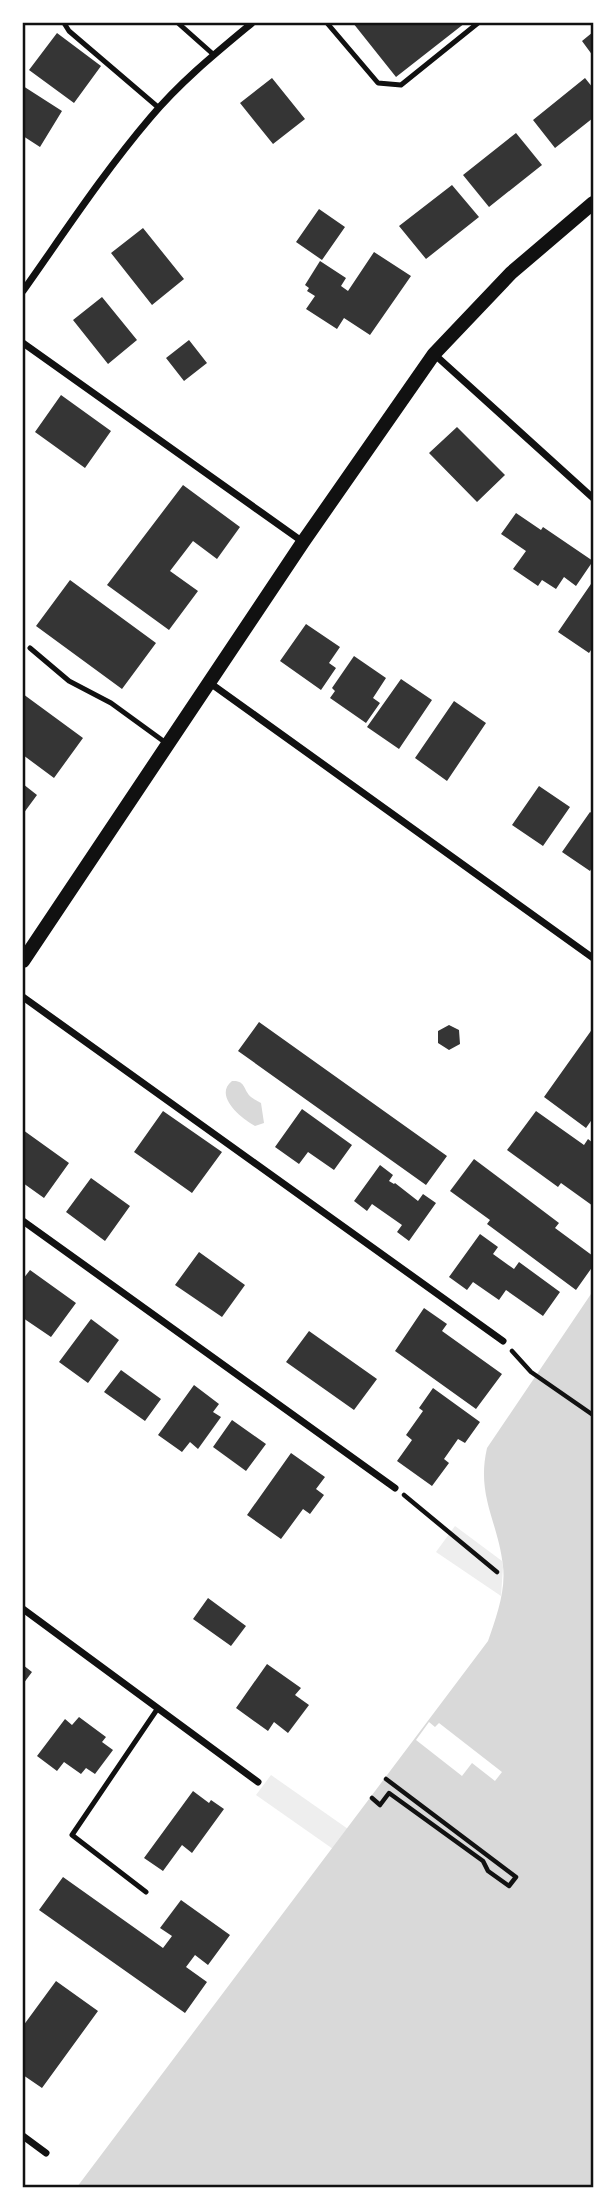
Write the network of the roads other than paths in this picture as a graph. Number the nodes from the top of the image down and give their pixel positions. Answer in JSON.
{"nodes":[{"id":1,"x":64,"y":23,"type":"edge"},
{"id":2,"x":178,"y":23,"type":"edge"},
{"id":3,"x":252,"y":23,"type":"edge"},
{"id":4,"x":327,"y":23,"type":"edge"},
{"id":5,"x":478,"y":23,"type":"edge"},
{"id":6,"x":214,"y":55,"type":"junction"},
{"id":7,"x":159,"y":108,"type":"junction"},
{"id":8,"x":593,"y":203,"type":"edge"},
{"id":9,"x":23,"y":291,"type":"edge"},
{"id":10,"x":23,"y":343,"type":"edge"},
{"id":11,"x":434,"y":354,"type":"junction"},
{"id":12,"x":592,"y":494,"type":"edge"},
{"id":13,"x":303,"y":542,"type":"junction"},
{"id":14,"x":30,"y":648,"type":"dead end"},
{"id":15,"x":209,"y":683,"type":"junction"},
{"id":16,"x":168,"y":745,"type":"junction"},
{"id":17,"x":593,"y":958,"type":"edge"},
{"id":18,"x":23,"y":961,"type":"edge"},
{"id":19,"x":23,"y":997,"type":"edge"},
{"id":20,"x":23,"y":1222,"type":"edge"},
{"id":21,"x":503,"y":1341,"type":"road end"},
{"id":22,"x":395,"y":1488,"type":"road end"},
{"id":23,"x":23,"y":1609,"type":"edge"},
{"id":24,"x":158,"y":1708,"type":"junction"},
{"id":25,"x":258,"y":1782,"type":"dead end"},
{"id":26,"x":146,"y":1892,"type":"dead end"},
{"id":27,"x":23,"y":2136,"type":"edge"},
{"id":28,"x":46,"y":2153,"type":"dead end"}],
"edges":[{"from":1,"to":7,"type":"lane"},
{"from":2,"to":6,"type":"lane"},
{"from":3,"to":6,"type":"street"},
{"from":4,"to":5,"type":"lane"},
{"from":6,"to":7,"type":"street"},
{"from":7,"to":9,"type":"street"},
{"from":8,"to":11,"type":"main road"},
{"from":10,"to":13,"type":"street"},
{"from":11,"to":12,"type":"street"},
{"from":11,"to":13,"type":"main road"},
{"from":13,"to":15,"type":"main road"},
{"from":14,"to":16,"type":"lane"},
{"from":15,"to":16,"type":"main road"},
{"from":15,"to":17,"type":"street"},
{"from":16,"to":18,"type":"main road"},
{"from":19,"to":21,"type":"street"},
{"from":20,"to":22,"type":"street"},
{"from":23,"to":24,"type":"street"},
{"from":24,"to":25,"type":"street"},
{"from":24,"to":26,"type":"lane"},
{"from":27,"to":28,"type":"street"}]}
